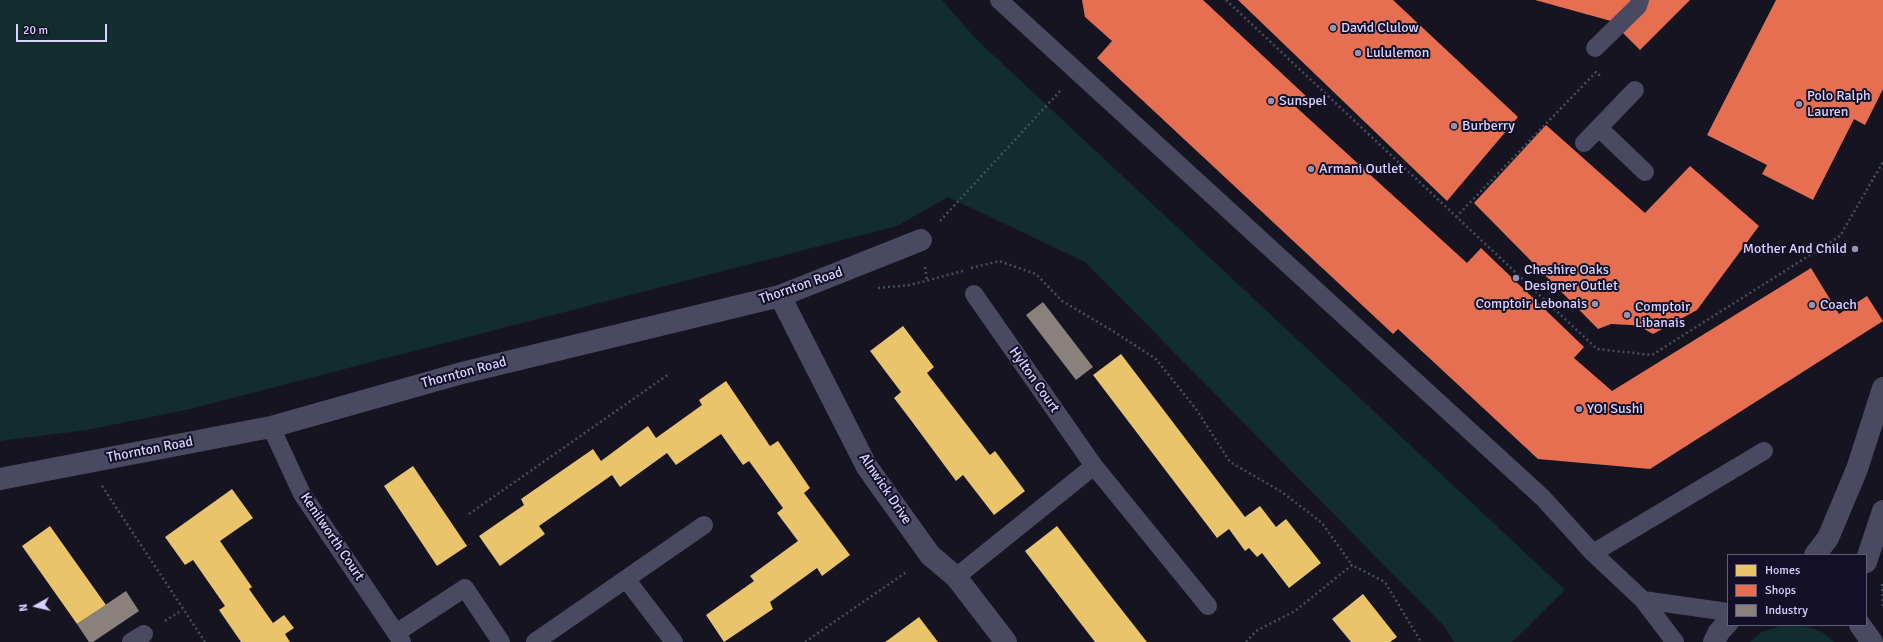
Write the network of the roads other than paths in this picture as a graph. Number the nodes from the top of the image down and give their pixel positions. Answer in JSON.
{"nodes":[{"id":1,"x":999,"y":0,"type":"edge"},
{"id":2,"x":1640,"y":0,"type":"edge"},
{"id":3,"x":1595,"y":48,"type":"dead end"},
{"id":4,"x":1635,"y":90,"type":"dead end"},
{"id":5,"x":1598,"y":128,"type":"junction"},
{"id":6,"x":1584,"y":143,"type":"dead end"},
{"id":7,"x":1645,"y":172,"type":"dead end"},
{"id":8,"x":921,"y":240,"type":"dead end"},
{"id":9,"x":974,"y":294,"type":"dead end"},
{"id":10,"x":780,"y":296,"type":"junction"},
{"id":11,"x":1883,"y":388,"type":"edge"},
{"id":12,"x":271,"y":427,"type":"junction"},
{"id":13,"x":1764,"y":451,"type":"dead end"},
{"id":14,"x":1094,"y":466,"type":"junction"},
{"id":15,"x":0,"y":479,"type":"edge"},
{"id":16,"x":1883,"y":511,"type":"edge"},
{"id":17,"x":704,"y":525,"type":"dead end"},
{"id":18,"x":1593,"y":553,"type":"junction"},
{"id":19,"x":1816,"y":554,"type":"edge"},
{"id":20,"x":1867,"y":559,"type":"edge"},
{"id":21,"x":956,"y":577,"type":"junction"},
{"id":22,"x":626,"y":579,"type":"junction"},
{"id":23,"x":1643,"y":600,"type":"junction"},
{"id":24,"x":1208,"y":606,"type":"dead end"},
{"id":25,"x":1727,"y":612,"type":"edge"},
{"id":26,"x":1727,"y":623,"type":"edge"},
{"id":27,"x":399,"y":638,"type":"edge"},
{"id":28,"x":500,"y":642,"type":"edge"},
{"id":29,"x":535,"y":642,"type":"edge"},
{"id":30,"x":674,"y":642,"type":"edge"},
{"id":31,"x":1006,"y":642,"type":"edge"},
{"id":32,"x":1674,"y":642,"type":"edge"},
{"id":33,"x":1714,"y":642,"type":"edge"}],
"edges":[{"from":1,"to":18,"type":"lane"},
{"from":2,"to":3,"type":"lane"},
{"from":4,"to":5,"type":"lane"},
{"from":5,"to":6,"type":"lane"},
{"from":5,"to":7,"type":"lane"},
{"from":8,"to":10,"type":"street","name":"Thornton Road"},
{"from":9,"to":14,"type":"lane","name":"Hylton Court"},
{"from":10,"to":12,"type":"street","name":"Thornton Road"},
{"from":10,"to":21,"type":"street","name":"Alnwick Drive"},
{"from":11,"to":19,"type":"street"},
{"from":12,"to":15,"type":"street","name":"Thornton Road"},
{"from":12,"to":27,"type":"lane","name":"Kenilworth Court"},
{"from":13,"to":18,"type":"lane"},
{"from":14,"to":21,"type":"lane"},
{"from":14,"to":24,"type":"lane","name":"Hylton Court"},
{"from":16,"to":20,"type":"street"},
{"from":17,"to":22,"type":"lane"},
{"from":18,"to":23,"type":"lane"},
{"from":21,"to":31,"type":"street","name":"Alnwick Drive"},
{"from":22,"to":29,"type":"lane"},
{"from":22,"to":30,"type":"lane"},
{"from":23,"to":25,"type":"lane"},
{"from":23,"to":32,"type":"lane"},
{"from":26,"to":33,"type":"street"},
{"from":27,"to":28,"type":"lane"}]}
